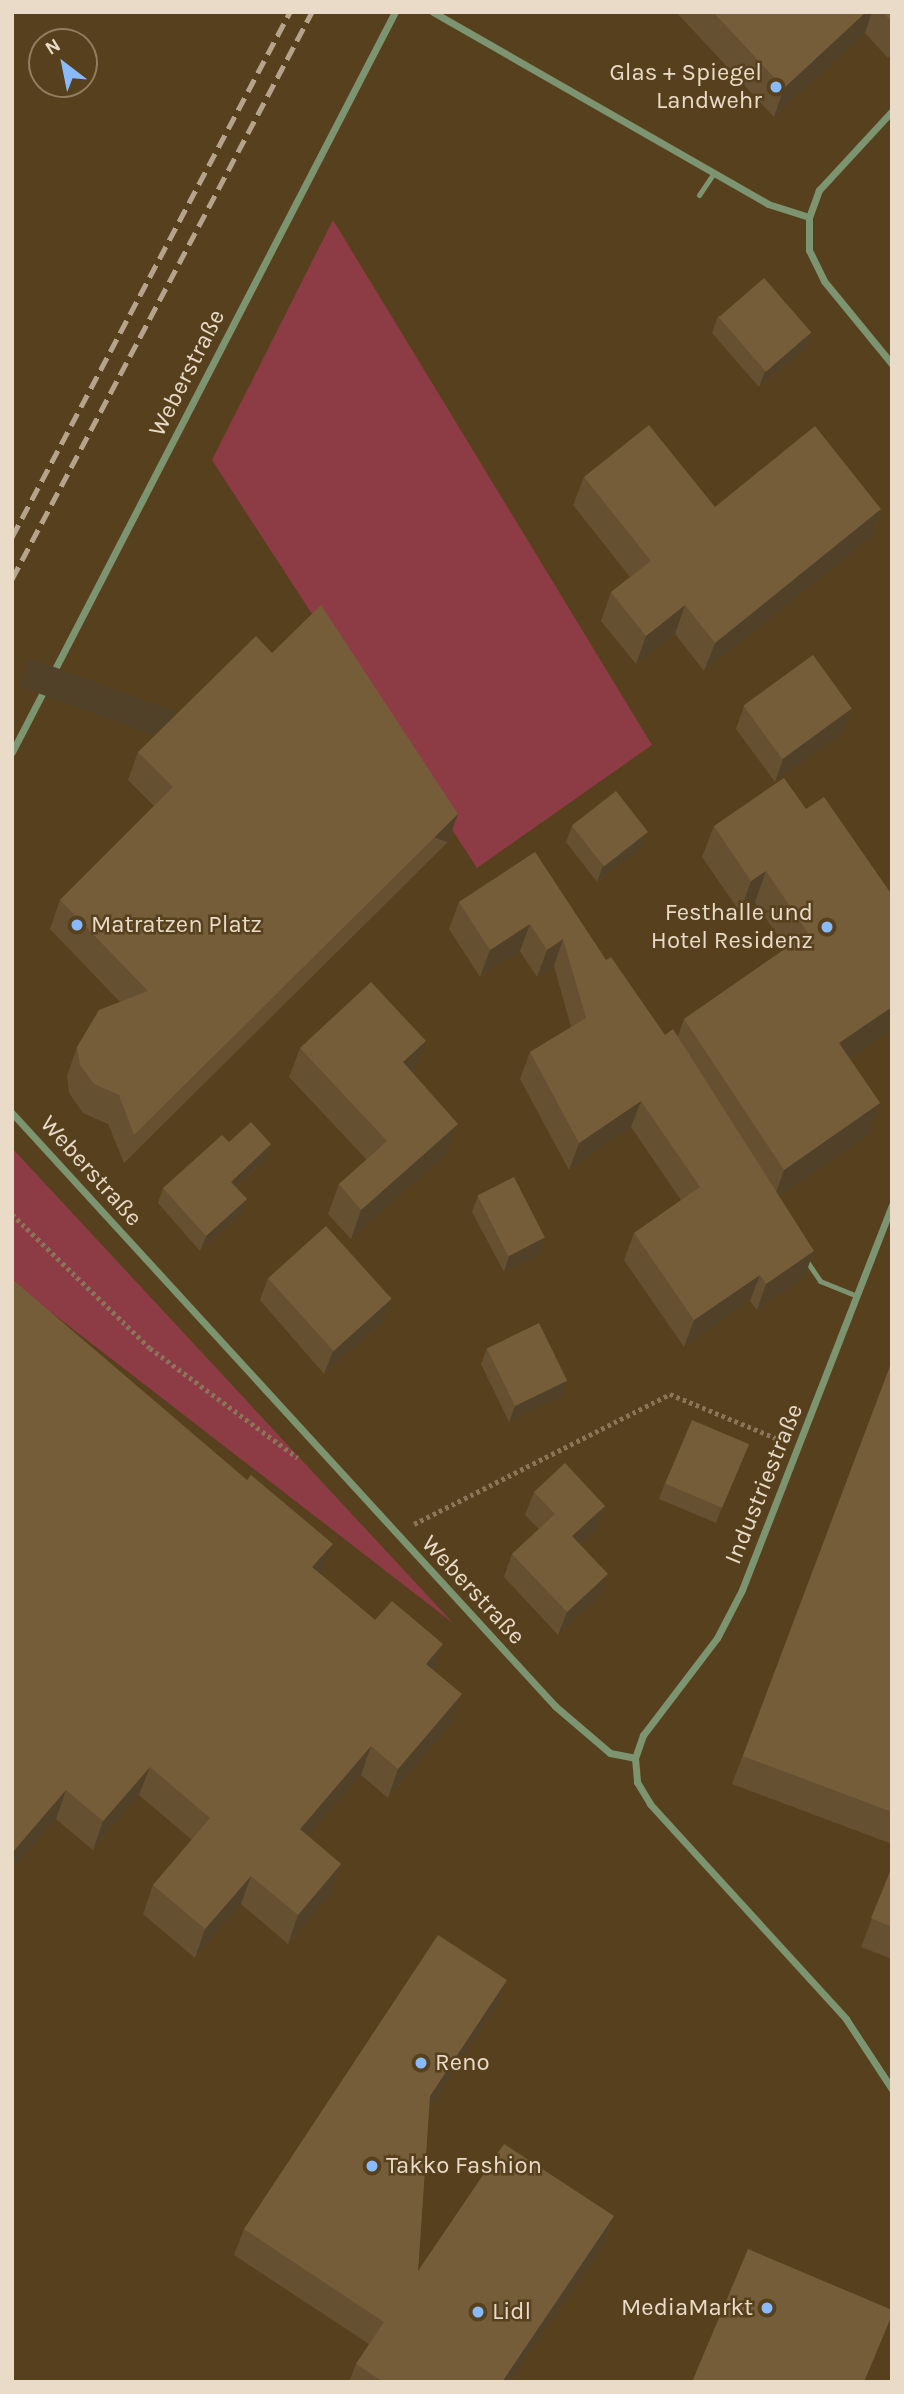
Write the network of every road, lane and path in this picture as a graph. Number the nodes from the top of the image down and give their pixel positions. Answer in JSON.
{"nodes":[{"id":1,"x":395,"y":12,"type":"edge"},
{"id":2,"x":433,"y":12,"type":"edge"},
{"id":3,"x":892,"y":111,"type":"edge"},
{"id":4,"x":714,"y":173,"type":"junction"},
{"id":5,"x":699,"y":195,"type":"dead end"},
{"id":6,"x":809,"y":217,"type":"junction"},
{"id":7,"x":892,"y":364,"type":"edge"},
{"id":8,"x":12,"y":752,"type":"edge"},
{"id":9,"x":12,"y":1113,"type":"edge"},
{"id":10,"x":892,"y":1205,"type":"edge"},
{"id":11,"x":12,"y":1213,"type":"edge"},
{"id":12,"x":798,"y":1247,"type":"edge"},
{"id":13,"x":857,"y":1296,"type":"junction"},
{"id":14,"x":800,"y":1448,"type":"junction"},
{"id":15,"x":331,"y":1468,"type":"junction"},
{"id":16,"x":395,"y":1534,"type":"junction"},
{"id":17,"x":635,"y":1758,"type":"junction"},
{"id":18,"x":892,"y":2089,"type":"edge"}],
"edges":[{"from":1,"to":8,"type":"street","name":"Weberstraße"},
{"from":2,"to":4,"type":"street"},
{"from":3,"to":6,"type":"street"},
{"from":4,"to":5,"type":"lane"},
{"from":4,"to":6,"type":"street"},
{"from":6,"to":7,"type":"street"},
{"from":9,"to":15,"type":"street","name":"Weberstraße"},
{"from":10,"to":13,"type":"street","name":"Industriestraße"},
{"from":11,"to":15,"type":"path"},
{"from":12,"to":13,"type":"lane"},
{"from":13,"to":14,"type":"street","name":"Industriestraße"},
{"from":14,"to":16,"type":"path"},
{"from":14,"to":17,"type":"street","name":"Industriestraße"},
{"from":15,"to":16,"type":"street","name":"Weberstraße"},
{"from":16,"to":17,"type":"street","name":"Weberstraße"},
{"from":17,"to":18,"type":"street"}]}
